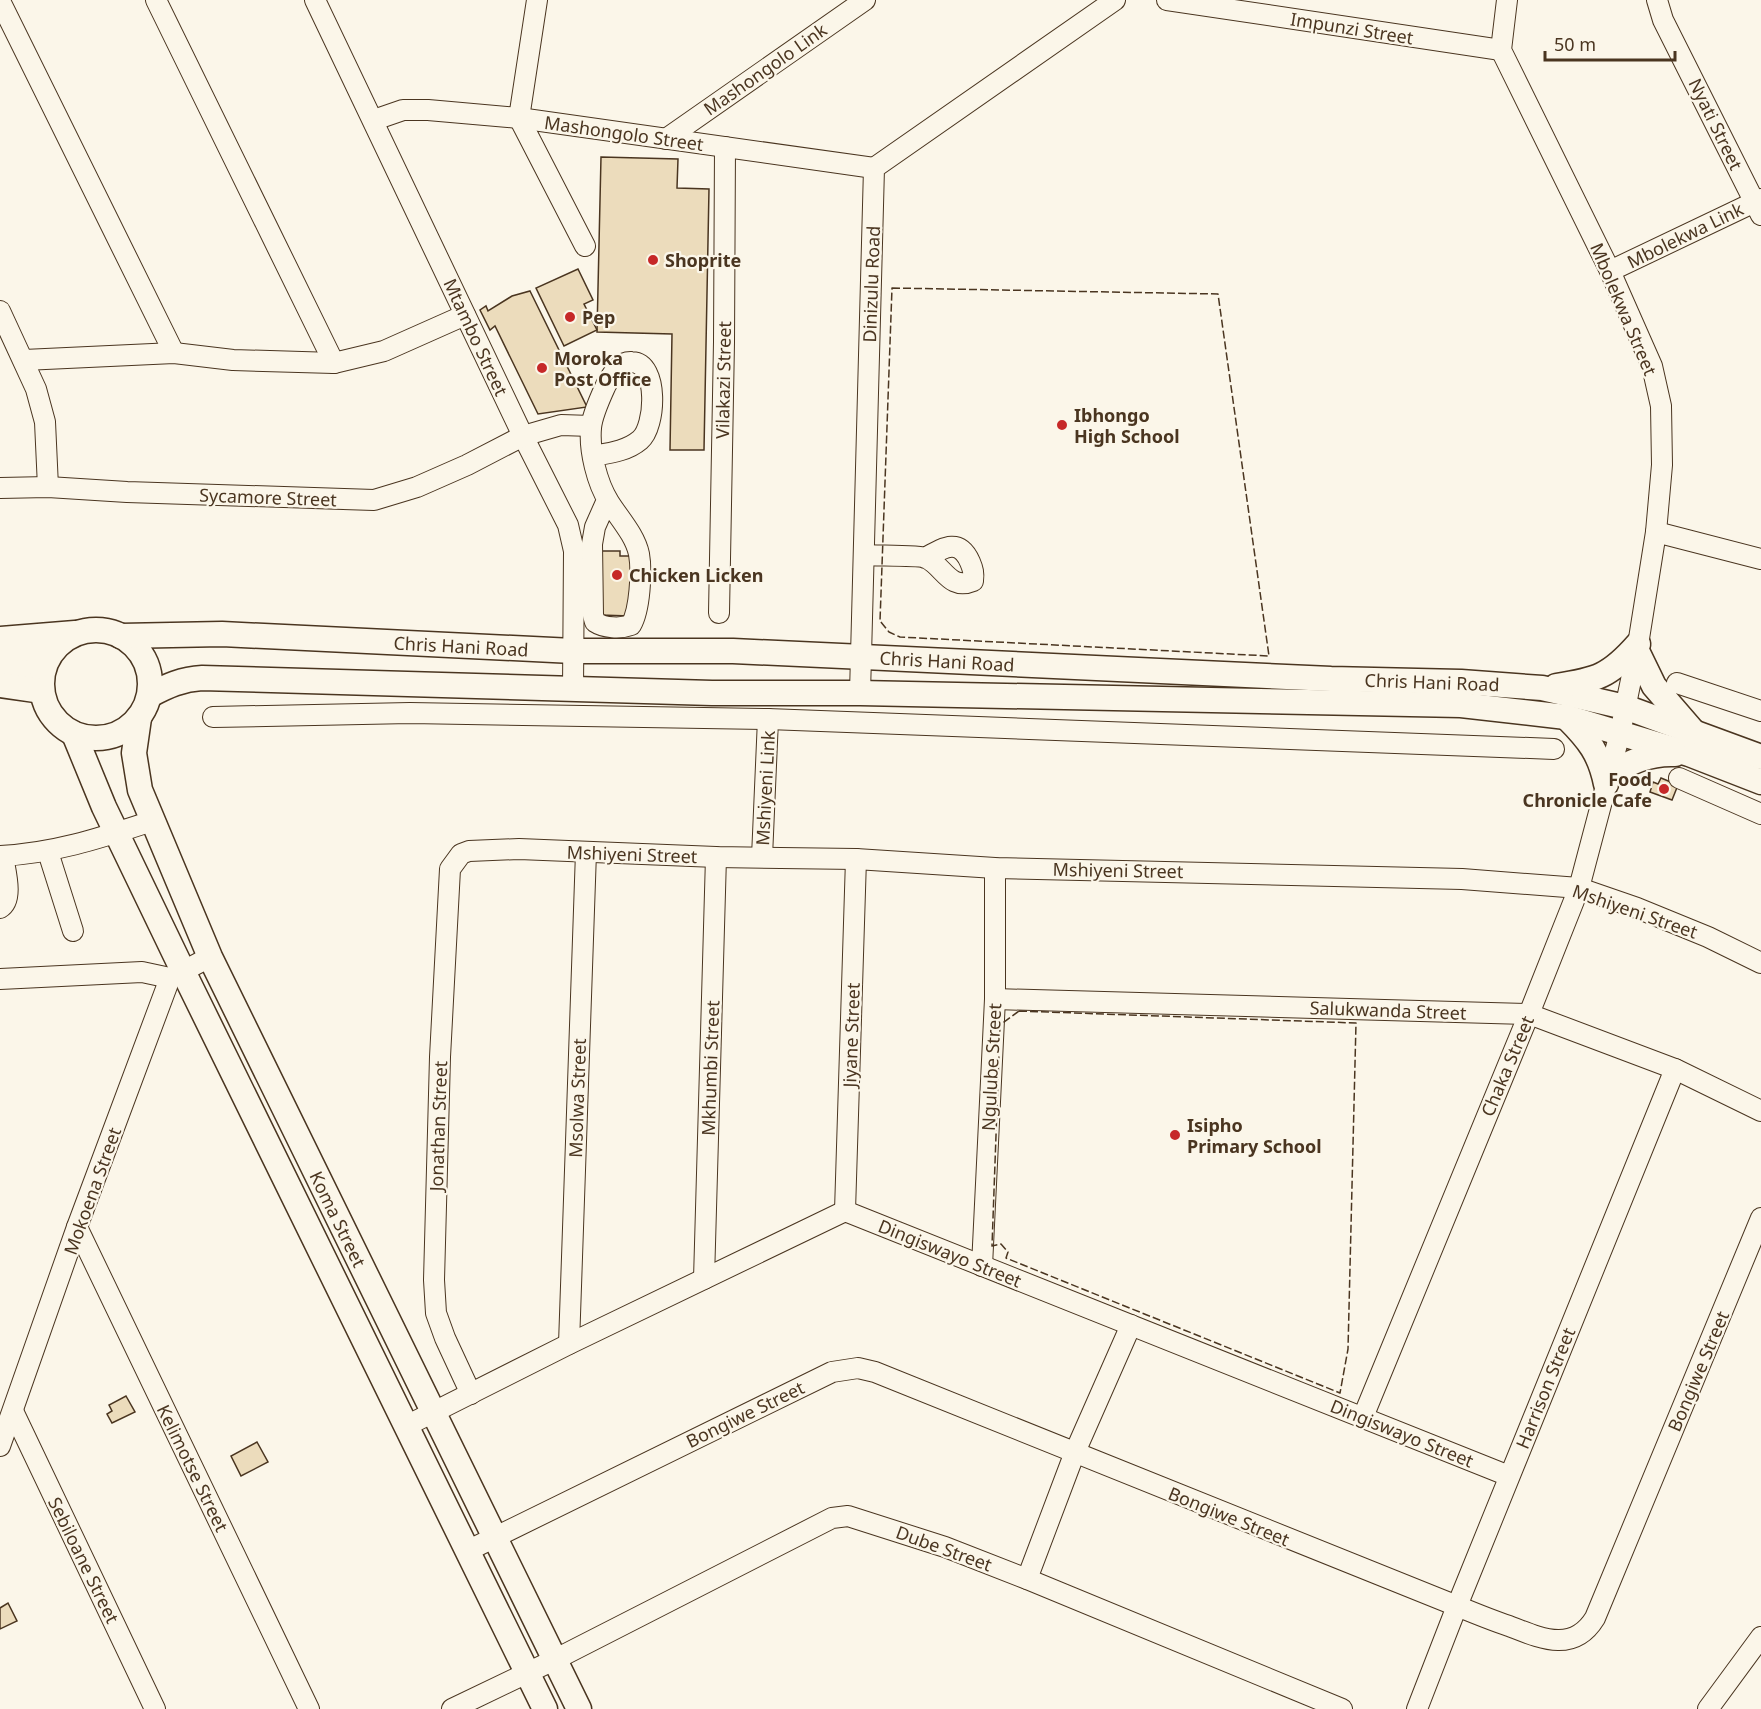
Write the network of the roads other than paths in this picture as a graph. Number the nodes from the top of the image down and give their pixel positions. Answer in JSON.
{"nodes":[{"id":1,"x":156,"y":0,"type":"edge"},
{"id":2,"x":315,"y":0,"type":"edge"},
{"id":3,"x":537,"y":0,"type":"edge"},
{"id":4,"x":865,"y":0,"type":"edge"},
{"id":5,"x":1114,"y":0,"type":"edge"},
{"id":6,"x":1167,"y":0,"type":"edge"},
{"id":7,"x":1507,"y":0,"type":"edge"},
{"id":8,"x":1657,"y":0,"type":"edge"},
{"id":9,"x":0,"y":1,"type":"edge"},
{"id":10,"x":1501,"y":50,"type":"junction"},
{"id":11,"x":519,"y":118,"type":"junction"},
{"id":12,"x":374,"y":120,"type":"junction"},
{"id":13,"x":666,"y":139,"type":"junction"},
{"id":14,"x":725,"y":147,"type":"junction"},
{"id":15,"x":874,"y":168,"type":"junction"},
{"id":16,"x":1759,"y":205,"type":"edge"},
{"id":17,"x":585,"y":246,"type":"dead end"},
{"id":18,"x":1610,"y":271,"type":"junction"},
{"id":19,"x":0,"y":311,"type":"edge"},
{"id":20,"x":465,"y":315,"type":"junction"},
{"id":21,"x":174,"y":353,"type":"junction"},
{"id":22,"x":24,"y":360,"type":"junction"},
{"id":23,"x":334,"y":363,"type":"junction"},
{"id":24,"x":591,"y":426,"type":"junction"},
{"id":25,"x":523,"y":436,"type":"junction"},
{"id":26,"x":593,"y":456,"type":"junction"},
{"id":27,"x":48,"y":487,"type":"junction"},
{"id":28,"x":0,"y":488,"type":"edge"},
{"id":29,"x":607,"y":500,"type":"junction"},
{"id":30,"x":1656,"y":532,"type":"junction"},
{"id":31,"x":864,"y":555,"type":"junction"},
{"id":32,"x":925,"y":558,"type":"dead end"},
{"id":33,"x":1761,"y":559,"type":"edge"},
{"id":34,"x":719,"y":613,"type":"dead end"},
{"id":35,"x":80,"y":632,"type":"junction"},
{"id":36,"x":121,"y":636,"type":"junction"},
{"id":37,"x":0,"y":641,"type":"edge"},
{"id":38,"x":1638,"y":647,"type":"junction"},
{"id":39,"x":573,"y":651,"type":"junction"},
{"id":40,"x":0,"y":654,"type":"edge"},
{"id":41,"x":861,"y":657,"type":"junction"},
{"id":42,"x":48,"y":666,"type":"junction"},
{"id":43,"x":0,"y":669,"type":"edge"},
{"id":44,"x":1677,"y":683,"type":"dead end"},
{"id":45,"x":0,"y":685,"type":"edge"},
{"id":46,"x":1542,"y":688,"type":"junction"},
{"id":47,"x":573,"y":689,"type":"junction"},
{"id":48,"x":860,"y":693,"type":"junction"},
{"id":49,"x":150,"y":695,"type":"junction"},
{"id":50,"x":1625,"y":707,"type":"junction"},
{"id":51,"x":1761,"y":711,"type":"edge"},
{"id":52,"x":213,"y":717,"type":"dead end"},
{"id":53,"x":1566,"y":717,"type":"junction"},
{"id":54,"x":139,"y":718,"type":"junction"},
{"id":55,"x":768,"y":719,"type":"junction"},
{"id":56,"x":74,"y":734,"type":"junction"},
{"id":57,"x":1620,"y":734,"type":"junction"},
{"id":58,"x":1691,"y":743,"type":"junction"},
{"id":59,"x":1554,"y":749,"type":"dead end"},
{"id":60,"x":1761,"y":757,"type":"edge"},
{"id":61,"x":1679,"y":778,"type":"dead end"},
{"id":62,"x":1607,"y":780,"type":"junction"},
{"id":63,"x":1761,"y":782,"type":"edge"},
{"id":64,"x":1761,"y":814,"type":"edge"},
{"id":65,"x":152,"y":821,"type":"junction"},
{"id":66,"x":116,"y":833,"type":"junction"},
{"id":67,"x":48,"y":852,"type":"junction"},
{"id":68,"x":586,"y":852,"type":"junction"},
{"id":69,"x":461,"y":854,"type":"joint"},
{"id":70,"x":2,"y":856,"type":"edge"},
{"id":71,"x":716,"y":857,"type":"junction"},
{"id":72,"x":762,"y":857,"type":"junction"},
{"id":73,"x":856,"y":859,"type":"junction"},
{"id":74,"x":995,"y":868,"type":"junction"},
{"id":75,"x":1579,"y":888,"type":"junction"},
{"id":76,"x":0,"y":909,"type":"edge"},
{"id":77,"x":73,"y":931,"type":"dead end"},
{"id":78,"x":210,"y":957,"type":"junction"},
{"id":79,"x":1761,"y":963,"type":"edge"},
{"id":80,"x":177,"y":974,"type":"junction"},
{"id":81,"x":0,"y":979,"type":"edge"},
{"id":82,"x":995,"y":999,"type":"junction"},
{"id":83,"x":1529,"y":1014,"type":"junction"},
{"id":84,"x":1675,"y":1069,"type":"junction"},
{"id":85,"x":1761,"y":1111,"type":"edge"},
{"id":86,"x":845,"y":1211,"type":"junction"},
{"id":87,"x":1761,"y":1218,"type":"edge"},
{"id":88,"x":77,"y":1227,"type":"junction"},
{"id":89,"x":982,"y":1266,"type":"junction"},
{"id":90,"x":704,"y":1279,"type":"junction"},
{"id":91,"x":1131,"y":1325,"type":"junction"},
{"id":92,"x":569,"y":1344,"type":"junction"},
{"id":93,"x":471,"y":1394,"type":"junction"},
{"id":94,"x":12,"y":1411,"type":"junction"},
{"id":95,"x":432,"y":1412,"type":"junction"},
{"id":96,"x":1363,"y":1417,"type":"junction"},
{"id":97,"x":406,"y":1426,"type":"junction"},
{"id":98,"x":0,"y":1446,"type":"edge"},
{"id":99,"x":1075,"y":1452,"type":"junction"},
{"id":100,"x":1509,"y":1476,"type":"junction"},
{"id":101,"x":494,"y":1537,"type":"junction"},
{"id":102,"x":467,"y":1551,"type":"junction"},
{"id":103,"x":1027,"y":1579,"type":"junction"},
{"id":104,"x":1456,"y":1606,"type":"junction"},
{"id":105,"x":1761,"y":1637,"type":"edge"},
{"id":106,"x":554,"y":1660,"type":"junction"},
{"id":107,"x":527,"y":1673,"type":"junction"},
{"id":108,"x":155,"y":1709,"type":"edge"},
{"id":109,"x":309,"y":1709,"type":"edge"},
{"id":110,"x":452,"y":1709,"type":"edge"},
{"id":111,"x":545,"y":1709,"type":"edge"},
{"id":112,"x":579,"y":1709,"type":"edge"},
{"id":113,"x":1342,"y":1709,"type":"edge"},
{"id":114,"x":1417,"y":1709,"type":"edge"},
{"id":115,"x":1708,"y":1709,"type":"edge"}],
"edges":[{"from":1,"to":23,"type":"street"},
{"from":2,"to":12,"type":"street","name":"Mtambo Street"},
{"from":3,"to":11,"type":"street"},
{"from":4,"to":13,"type":"street","name":"Mashongolo Link"},
{"from":5,"to":15,"type":"street"},
{"from":6,"to":10,"type":"street","name":"Impunzi Street"},
{"from":7,"to":10,"type":"street"},
{"from":8,"to":16,"type":"street","name":"Nyati Street"},
{"from":9,"to":21,"type":"street"},
{"from":10,"to":18,"type":"street","name":"Mbolekwa Street"},
{"from":11,"to":12,"type":"street","name":"Mashongolo Street"},
{"from":11,"to":13,"type":"street","name":"Mashongolo Street"},
{"from":11,"to":17,"type":"street"},
{"from":12,"to":20,"type":"street","name":"Mtambo Street"},
{"from":13,"to":14,"type":"street","name":"Mashongolo Street"},
{"from":14,"to":15,"type":"street","name":"Mashongolo Street"},
{"from":14,"to":34,"type":"street","name":"Vilakazi Street"},
{"from":15,"to":31,"type":"street","name":"Dinizulu Road"},
{"from":16,"to":18,"type":"street","name":"Mbolekwa Link"},
{"from":18,"to":30,"type":"street","name":"Mbolekwa Street"},
{"from":19,"to":22,"type":"street"},
{"from":20,"to":23,"type":"street"},
{"from":20,"to":25,"type":"street","name":"Mtambo Street"},
{"from":21,"to":22,"type":"street"},
{"from":21,"to":23,"type":"street"},
{"from":22,"to":27,"type":"street"},
{"from":24,"to":25,"type":"street","name":"Sycamore Street"},
{"from":24,"to":26,"type":"street"},
{"from":24,"to":26,"type":"street"},
{"from":25,"to":27,"type":"street","name":"Sycamore Street"},
{"from":25,"to":39,"type":"street","name":"Mtambo Street"},
{"from":26,"to":29,"type":"street"},
{"from":27,"to":28,"type":"street","name":"Sycamore Street"},
{"from":29,"to":29,"type":"street"},
{"from":30,"to":33,"type":"street"},
{"from":30,"to":38,"type":"street","name":"Mbolekwa Street"},
{"from":31,"to":32,"type":"street"},
{"from":31,"to":41,"type":"street","name":"Dinizulu Road"},
{"from":35,"to":36,"type":"main road"},
{"from":35,"to":37,"type":"main road"},
{"from":35,"to":42,"type":"main road"},
{"from":36,"to":39,"type":"main road","name":"Chris Hani Road"},
{"from":36,"to":49,"type":"main road"},
{"from":37,"to":42,"type":"main road"},
{"from":38,"to":46,"type":"main road"},
{"from":38,"to":50,"type":"street","name":"Mbolekwa Street"},
{"from":38,"to":58,"type":"main road"},
{"from":39,"to":41,"type":"main road","name":"Chris Hani Road"},
{"from":39,"to":47,"type":"street","name":"Mtambo Street"},
{"from":40,"to":42,"type":"street"},
{"from":41,"to":46,"type":"main road","name":"Chris Hani Road"},
{"from":41,"to":48,"type":"street","name":"Dinizulu Road"},
{"from":42,"to":43,"type":"street"},
{"from":42,"to":45,"type":"main road"},
{"from":42,"to":56,"type":"main road"},
{"from":44,"to":51,"type":"street"},
{"from":46,"to":50,"type":"main road","name":"Chris Hani Road"},
{"from":47,"to":48,"type":"main road","name":"Chris Hani Road"},
{"from":47,"to":49,"type":"main road","name":"Chris Hani Road"},
{"from":48,"to":53,"type":"main road","name":"Chris Hani Road"},
{"from":49,"to":54,"type":"main road"},
{"from":50,"to":57,"type":"street","name":"Chaka Street"},
{"from":50,"to":58,"type":"main road","name":"Chris Hani Road"},
{"from":52,"to":55,"type":"street"},
{"from":53,"to":57,"type":"main road","name":"Chris Hani Road"},
{"from":53,"to":62,"type":"main road"},
{"from":54,"to":56,"type":"main road"},
{"from":54,"to":65,"type":"main road","name":"Koma Street"},
{"from":55,"to":59,"type":"street"},
{"from":55,"to":72,"type":"street","name":"Mshiyeni Link"},
{"from":56,"to":66,"type":"main road","name":"Koma Street"},
{"from":57,"to":58,"type":"main road","name":"Chris Hani Road"},
{"from":57,"to":62,"type":"street","name":"Chaka Street"},
{"from":58,"to":60,"type":"main road","name":"Chris Hani Road"},
{"from":58,"to":62,"type":"main road"},
{"from":58,"to":63,"type":"main road","name":"Chris Hani Road"},
{"from":61,"to":64,"type":"street"},
{"from":62,"to":75,"type":"street","name":"Chaka Street"},
{"from":65,"to":66,"type":"street"},
{"from":65,"to":78,"type":"main road","name":"Koma Street"},
{"from":66,"to":67,"type":"street"},
{"from":66,"to":80,"type":"main road","name":"Koma Street"},
{"from":67,"to":70,"type":"street"},
{"from":67,"to":77,"type":"street"},
{"from":68,"to":69,"type":"street","name":"Mshiyeni Street"},
{"from":68,"to":71,"type":"street","name":"Mshiyeni Street"},
{"from":68,"to":92,"type":"street","name":"Msolwa Street"},
{"from":69,"to":93,"type":"street","name":"Jonathan Street"},
{"from":70,"to":76,"type":"street"},
{"from":71,"to":72,"type":"street","name":"Mshiyeni Street"},
{"from":71,"to":90,"type":"street","name":"Mkhumbi Street"},
{"from":72,"to":73,"type":"street","name":"Mshiyeni Street"},
{"from":73,"to":74,"type":"street","name":"Mshiyeni Street"},
{"from":73,"to":86,"type":"street","name":"Jiyane Street"},
{"from":74,"to":75,"type":"street","name":"Mshiyeni Street"},
{"from":74,"to":82,"type":"street","name":"Ngulube Street"},
{"from":75,"to":79,"type":"street","name":"Mshiyeni Street"},
{"from":75,"to":83,"type":"street","name":"Chaka Street"},
{"from":78,"to":80,"type":"street"},
{"from":78,"to":95,"type":"main road","name":"Koma Street"},
{"from":80,"to":81,"type":"street"},
{"from":80,"to":88,"type":"street","name":"Mokoena Street"},
{"from":80,"to":97,"type":"main road","name":"Koma Street"},
{"from":82,"to":83,"type":"street","name":"Salukwanda Street"},
{"from":82,"to":89,"type":"street","name":"Ngulube Street"},
{"from":83,"to":84,"type":"street","name":"Salukwanda Street"},
{"from":83,"to":96,"type":"street","name":"Chaka Street"},
{"from":84,"to":85,"type":"street","name":"Salukwanda Street"},
{"from":84,"to":100,"type":"street","name":"Harrison Street"},
{"from":86,"to":89,"type":"street","name":"Dingiswayo Street"},
{"from":86,"to":90,"type":"street"},
{"from":87,"to":104,"type":"street","name":"Bongiwe Street"},
{"from":88,"to":94,"type":"street","name":"Mokoena Street"},
{"from":88,"to":109,"type":"street","name":"Kelimotse Street"},
{"from":89,"to":91,"type":"street","name":"Dingiswayo Street"},
{"from":90,"to":92,"type":"street"},
{"from":91,"to":96,"type":"street","name":"Dingiswayo Street"},
{"from":91,"to":99,"type":"street"},
{"from":92,"to":93,"type":"street"},
{"from":93,"to":95,"type":"street"},
{"from":94,"to":98,"type":"street","name":"Mokoena Street"},
{"from":94,"to":108,"type":"street","name":"Sebiloane Street"},
{"from":95,"to":97,"type":"street"},
{"from":95,"to":101,"type":"main road","name":"Koma Street"},
{"from":96,"to":100,"type":"street","name":"Dingiswayo Street"},
{"from":97,"to":102,"type":"main road","name":"Koma Street"},
{"from":99,"to":101,"type":"street","name":"Bongiwe Street"},
{"from":99,"to":103,"type":"street"},
{"from":99,"to":104,"type":"street","name":"Bongiwe Street"},
{"from":100,"to":104,"type":"street","name":"Harrison Street"},
{"from":101,"to":102,"type":"street","name":"Bongiwe Street"},
{"from":101,"to":106,"type":"main road","name":"Koma Street"},
{"from":102,"to":107,"type":"main road","name":"Koma Street"},
{"from":103,"to":106,"type":"street","name":"Dube Street"},
{"from":103,"to":113,"type":"street","name":"Dube Street"},
{"from":104,"to":114,"type":"street","name":"Harrison Street"},
{"from":105,"to":115,"type":"street"},
{"from":106,"to":107,"type":"street","name":"Dube Street"},
{"from":106,"to":112,"type":"main road","name":"Koma Street"},
{"from":107,"to":110,"type":"street","name":"Dube Street"},
{"from":107,"to":111,"type":"main road","name":"Koma Street"}]}
